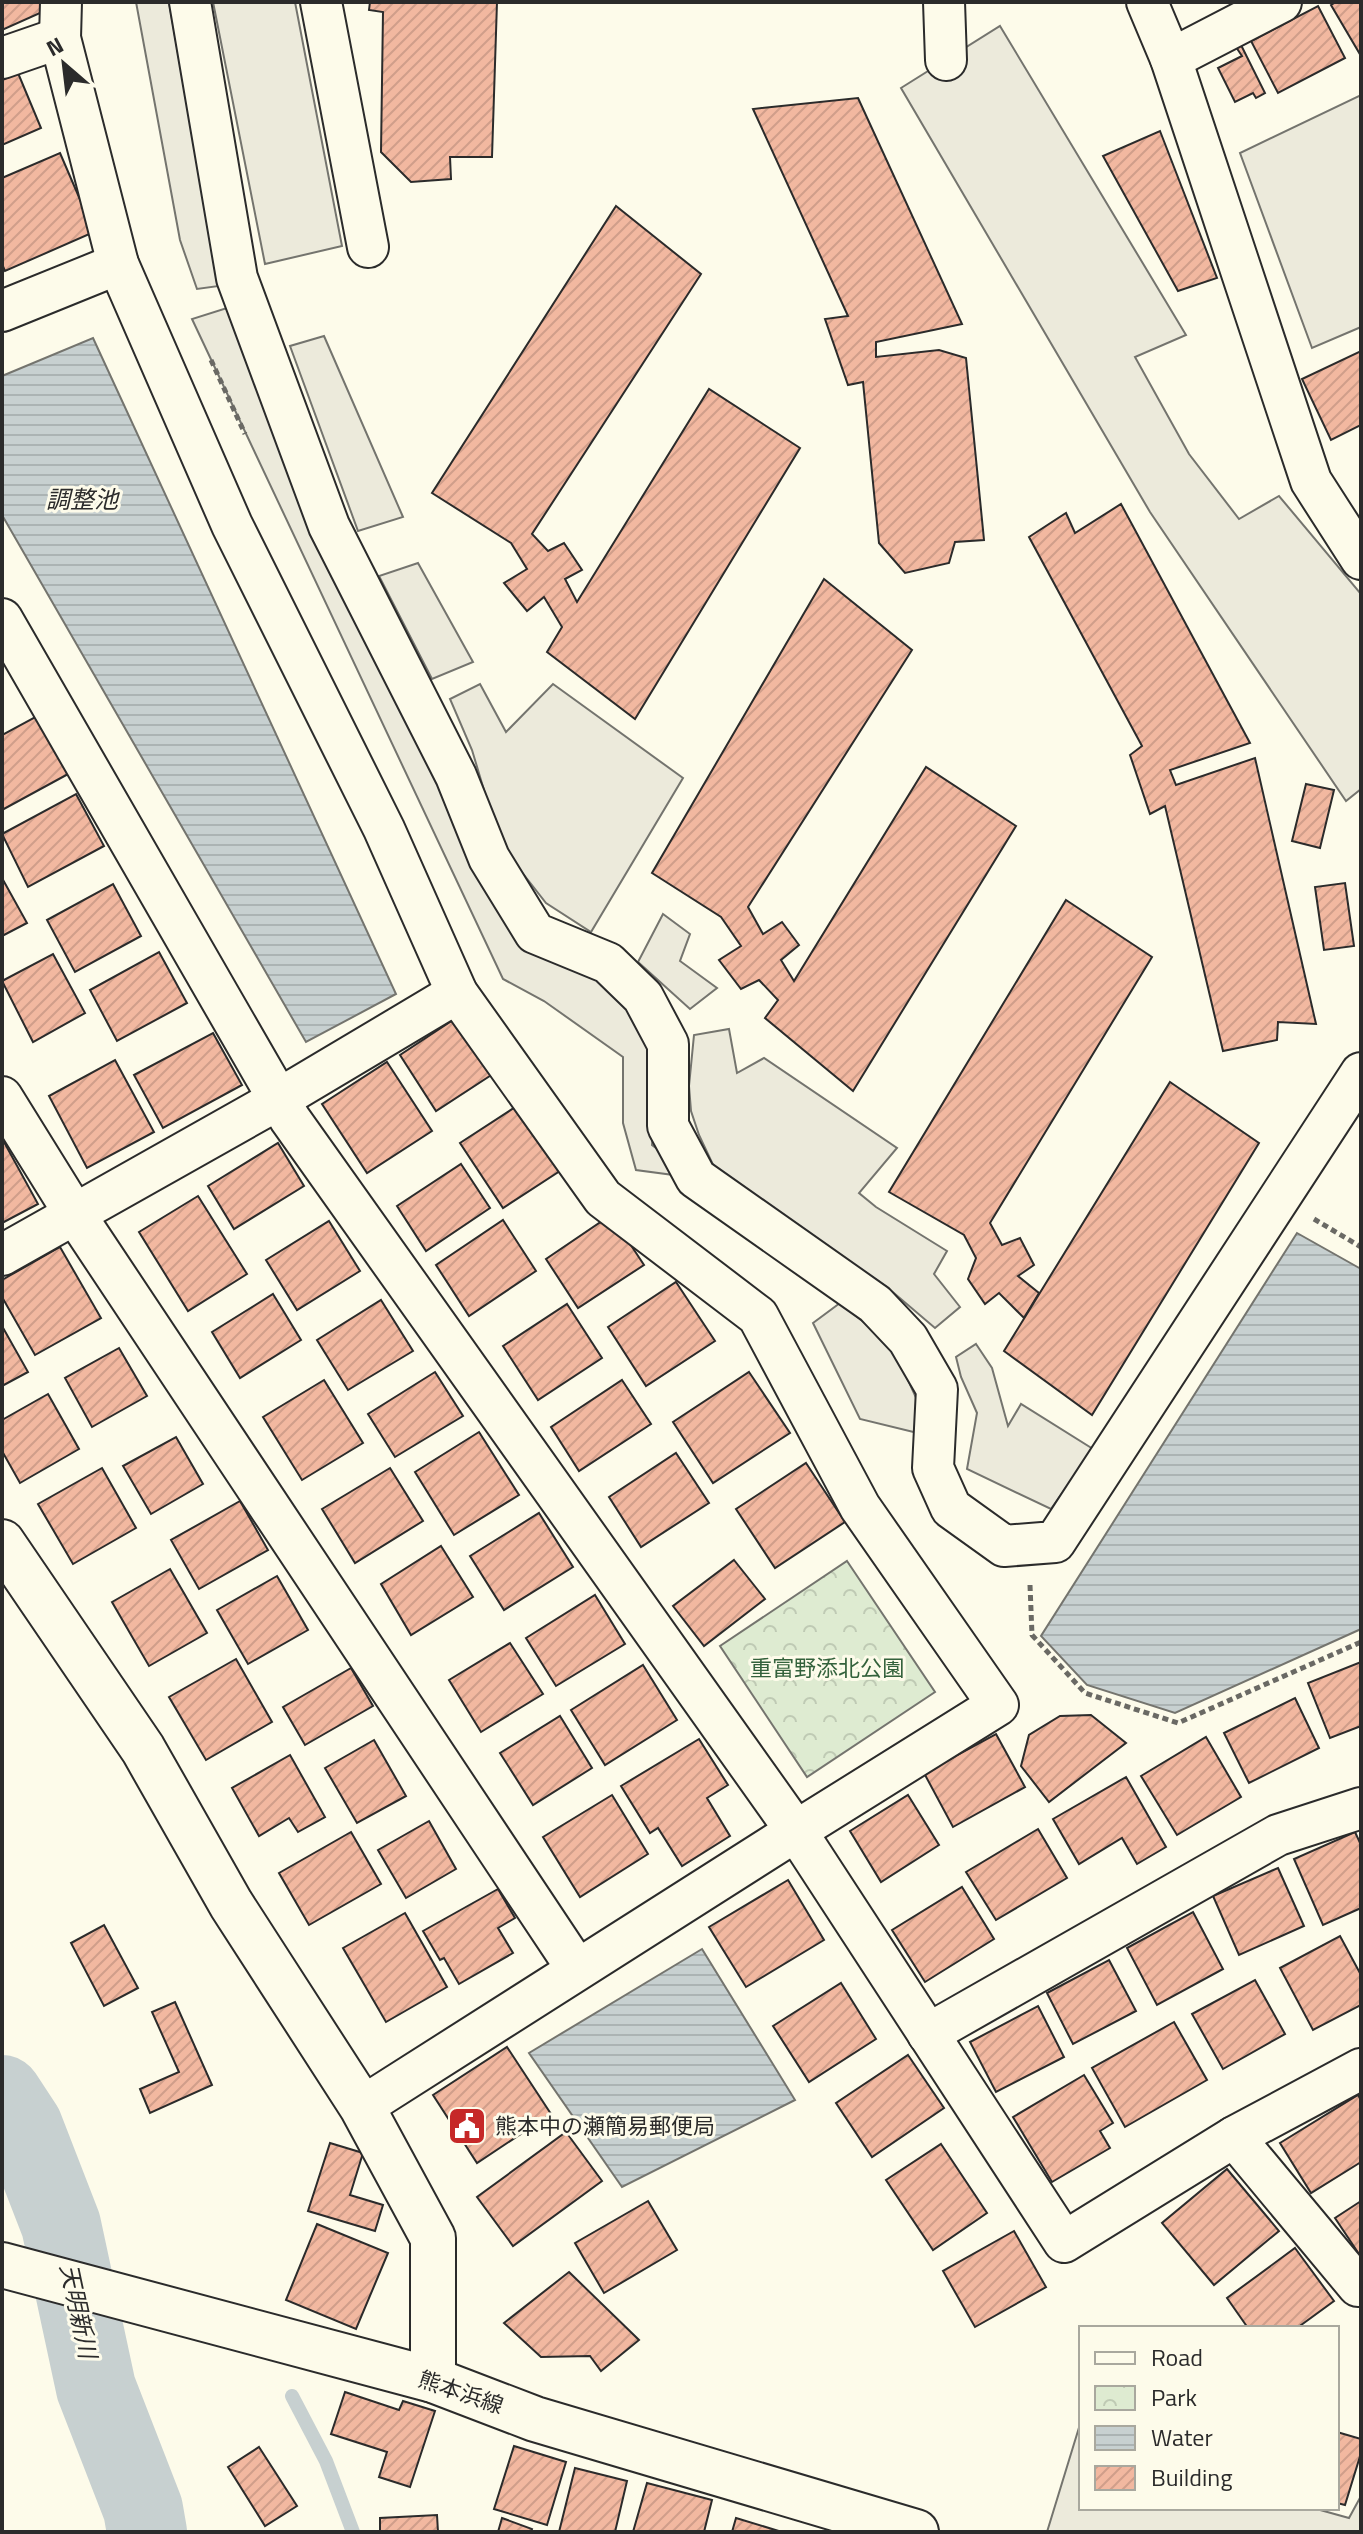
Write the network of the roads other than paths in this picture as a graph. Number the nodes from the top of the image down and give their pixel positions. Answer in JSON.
{"nodes":[{"id":1,"x":190,"y":2,"type":"edge"},
{"id":2,"x":321,"y":2,"type":"edge"},
{"id":3,"x":944,"y":2,"type":"edge"},
{"id":4,"x":1147,"y":2,"type":"edge"},
{"id":5,"x":1281,"y":2,"type":"edge"},
{"id":6,"x":61,"y":20,"type":"edge"},
{"id":7,"x":2,"y":58,"type":"edge"},
{"id":8,"x":1171,"y":59,"type":"junction"},
{"id":9,"x":946,"y":60,"type":"dead end"},
{"id":10,"x":368,"y":247,"type":"dead end"},
{"id":11,"x":118,"y":264,"type":"junction"},
{"id":12,"x":2,"y":311,"type":"edge"},
{"id":13,"x":1345,"y":507,"type":"edge"},
{"id":14,"x":1361,"y":559,"type":"edge"},
{"id":15,"x":2,"y":619,"type":"edge"},
{"id":16,"x":457,"y":993,"type":"junction"},
{"id":17,"x":1361,"y":1073,"type":"edge"},
{"id":18,"x":2,"y":1097,"type":"edge"},
{"id":19,"x":279,"y":1099,"type":"junction"},
{"id":20,"x":74,"y":1213,"type":"junction"},
{"id":21,"x":2,"y":1255,"type":"edge"},
{"id":22,"x":2,"y":1542,"type":"edge"},
{"id":23,"x":1361,"y":1808,"type":"edge"},
{"id":24,"x":796,"y":1831,"type":"junction"},
{"id":25,"x":577,"y":1969,"type":"junction"},
{"id":26,"x":928,"y":2034,"type":"junction"},
{"id":27,"x":1361,"y":2069,"type":"edge"},
{"id":28,"x":362,"y":2107,"type":"junction"},
{"id":29,"x":1234,"y":2137,"type":"junction"},
{"id":30,"x":2,"y":2265,"type":"edge"},
{"id":31,"x":1361,"y":2286,"type":"edge"},
{"id":32,"x":433,"y":2380,"type":"junction"},
{"id":33,"x":916,"y":2532,"type":"edge"}],
"edges":[{"from":1,"to":17,"type":"street"},
{"from":2,"to":10,"type":"street"},
{"from":3,"to":9,"type":"street"},
{"from":4,"to":8,"type":"street"},
{"from":5,"to":8,"type":"street"},
{"from":6,"to":7,"type":"street"},
{"from":6,"to":11,"type":"street"},
{"from":8,"to":13,"type":"street"},
{"from":11,"to":12,"type":"street"},
{"from":11,"to":16,"type":"street"},
{"from":13,"to":14,"type":"street"},
{"from":15,"to":19,"type":"street"},
{"from":16,"to":19,"type":"street"},
{"from":16,"to":24,"type":"street"},
{"from":18,"to":20,"type":"street"},
{"from":19,"to":20,"type":"street"},
{"from":19,"to":24,"type":"street"},
{"from":20,"to":21,"type":"street"},
{"from":20,"to":25,"type":"street"},
{"from":22,"to":28,"type":"street"},
{"from":23,"to":26,"type":"street"},
{"from":24,"to":25,"type":"street"},
{"from":24,"to":26,"type":"street"},
{"from":25,"to":28,"type":"street"},
{"from":26,"to":29,"type":"street"},
{"from":27,"to":29,"type":"street"},
{"from":28,"to":32,"type":"street"},
{"from":29,"to":31,"type":"street"},
{"from":30,"to":32,"type":"street","name":"熊本浜線"},
{"from":32,"to":33,"type":"street","name":"熊本浜線"}]}
